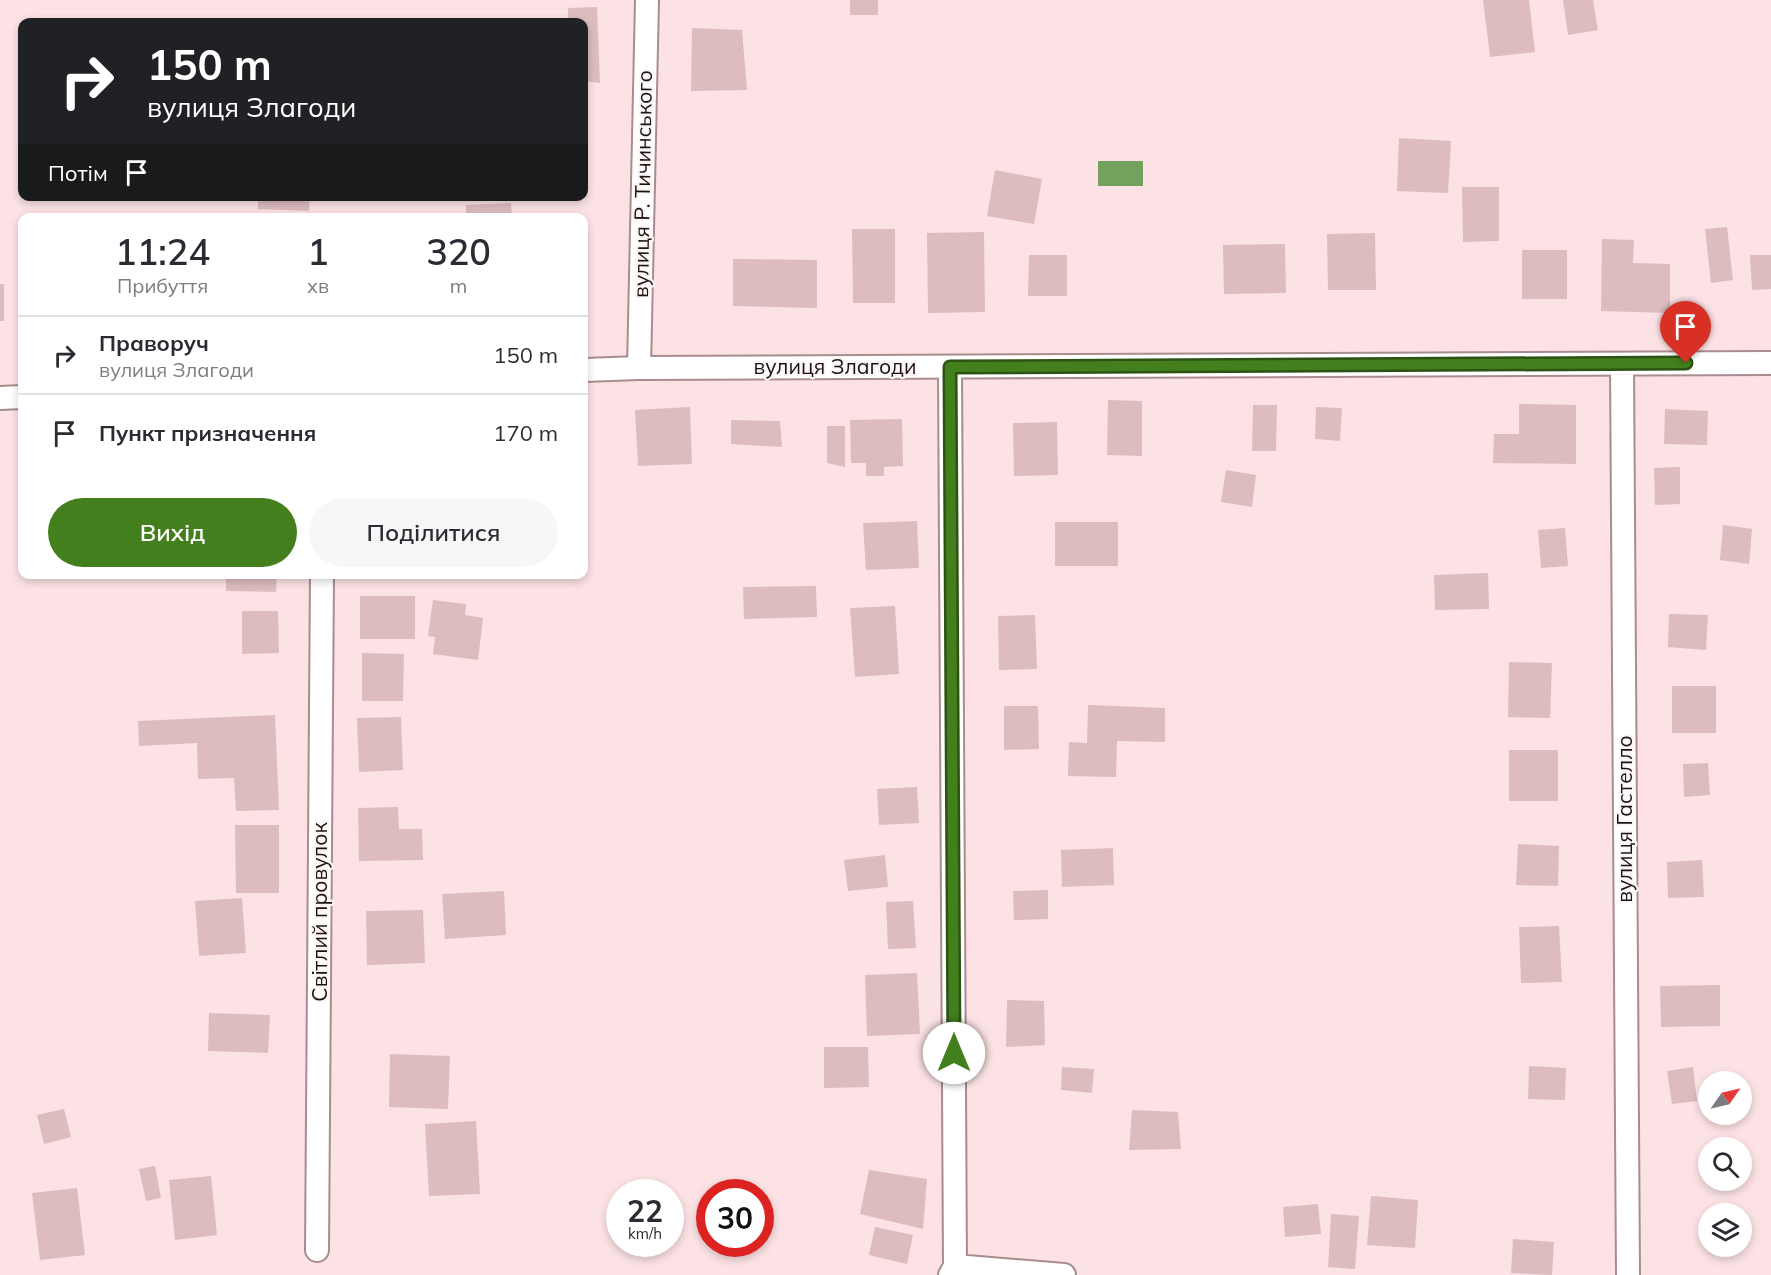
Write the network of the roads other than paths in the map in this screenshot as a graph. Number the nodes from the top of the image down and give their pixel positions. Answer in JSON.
{"nodes":[{"id":1,"x":647,"y":0,"type":"edge"},
{"id":2,"x":1771,"y":363,"type":"edge"},
{"id":3,"x":1622,"y":364,"type":"junction"},
{"id":4,"x":950,"y":367,"type":"junction"},
{"id":5,"x":639,"y":368,"type":"junction"},
{"id":6,"x":588,"y":370,"type":"edge"},
{"id":7,"x":18,"y":397,"type":"edge"},
{"id":8,"x":0,"y":398,"type":"edge"},
{"id":9,"x":322,"y":579,"type":"edge"},
{"id":10,"x":317,"y":1250,"type":"dead end"},
{"id":11,"x":952,"y":1271,"type":"edge"},
{"id":12,"x":1064,"y":1275,"type":"edge"},
{"id":13,"x":1628,"y":1275,"type":"edge"}],
"edges":[{"from":1,"to":5,"type":"street","name":"вулиця Р. Тичинського"},
{"from":2,"to":3,"type":"street","name":"вулиця Злагоди"},
{"from":3,"to":4,"type":"street","name":"вулиця Злагоди"},
{"from":3,"to":13,"type":"street","name":"вулиця Гастелло"},
{"from":4,"to":5,"type":"street","name":"вулиця Злагоди"},
{"from":4,"to":11,"type":"street"},
{"from":5,"to":6,"type":"street","name":"вулиця Злагоди"},
{"from":7,"to":8,"type":"street"},
{"from":9,"to":10,"type":"street","name":"Світлий провулок"},
{"from":11,"to":12,"type":"street"}]}
